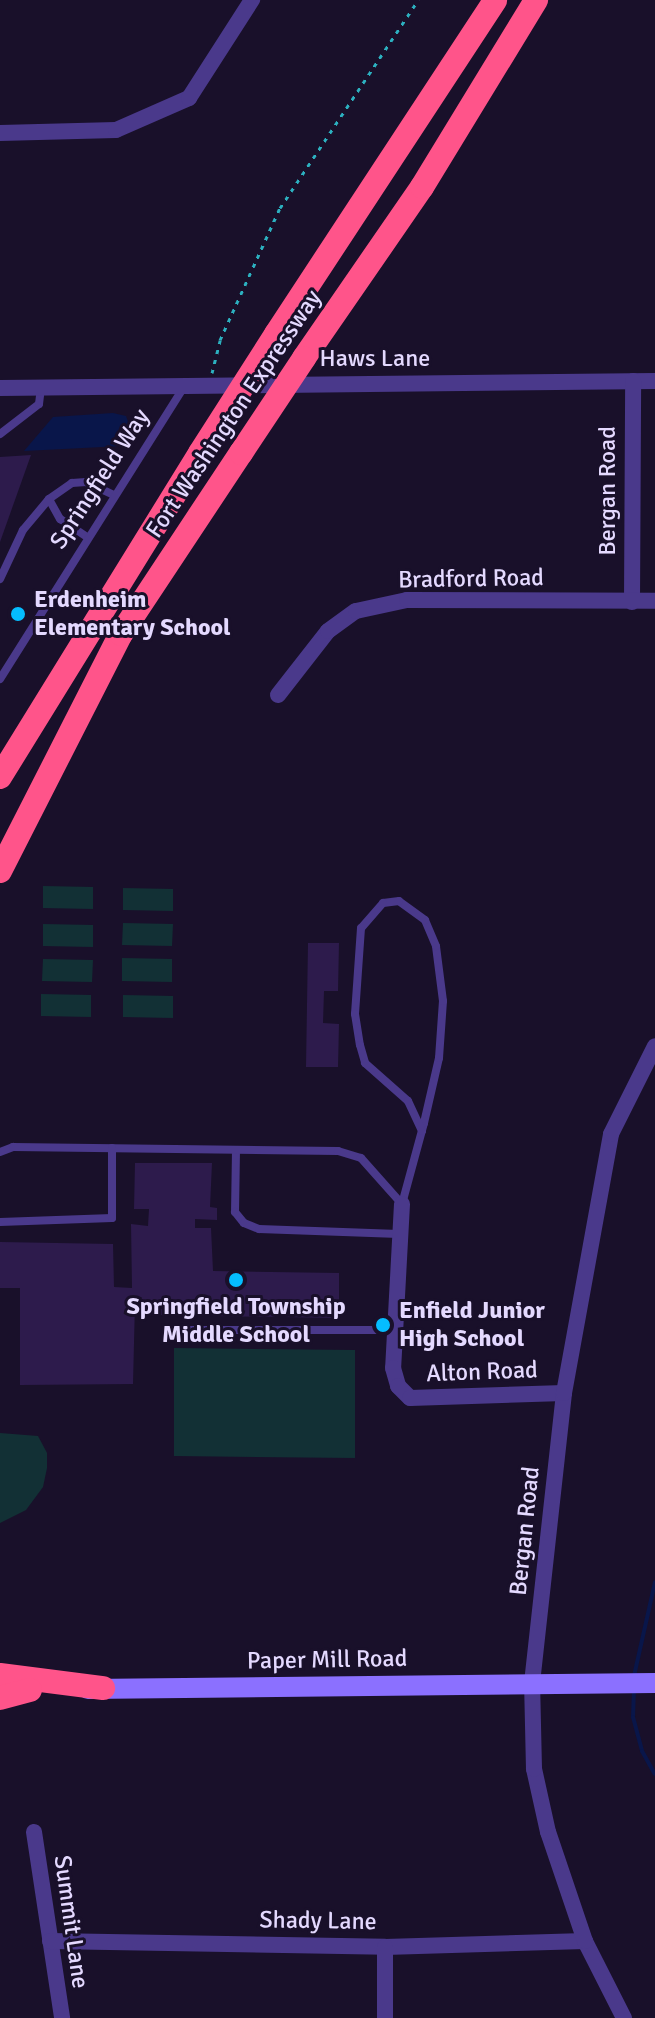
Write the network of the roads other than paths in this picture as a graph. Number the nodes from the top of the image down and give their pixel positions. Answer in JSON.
{"nodes":[{"id":1,"x":252,"y":0,"type":"edge"},
{"id":2,"x":495,"y":0,"type":"edge"},
{"id":3,"x":536,"y":0,"type":"edge"},
{"id":4,"x":0,"y":133,"type":"edge"},
{"id":5,"x":633,"y":381,"type":"junction"},
{"id":6,"x":655,"y":381,"type":"edge"},
{"id":7,"x":185,"y":384,"type":"junction"},
{"id":8,"x":0,"y":388,"type":"edge"},
{"id":9,"x":41,"y":388,"type":"junction"},
{"id":10,"x":0,"y":434,"type":"edge"},
{"id":11,"x":114,"y":495,"type":"junction"},
{"id":12,"x":49,"y":499,"type":"junction"},
{"id":13,"x":87,"y":537,"type":"junction"},
{"id":14,"x":0,"y":579,"type":"edge"},
{"id":15,"x":655,"y":601,"type":"edge"},
{"id":16,"x":632,"y":602,"type":"junction"},
{"id":17,"x":76,"y":650,"type":"junction"},
{"id":18,"x":0,"y":679,"type":"edge"},
{"id":19,"x":278,"y":695,"type":"dead end"},
{"id":20,"x":0,"y":777,"type":"edge"},
{"id":21,"x":0,"y":796,"type":"edge"},
{"id":22,"x":0,"y":871,"type":"edge"},
{"id":23,"x":655,"y":1046,"type":"edge"},
{"id":24,"x":422,"y":1131,"type":"junction"},
{"id":25,"x":112,"y":1148,"type":"junction"},
{"id":26,"x":236,"y":1150,"type":"junction"},
{"id":27,"x":0,"y":1152,"type":"edge"},
{"id":28,"x":402,"y":1204,"type":"junction"},
{"id":29,"x":0,"y":1222,"type":"edge"},
{"id":30,"x":399,"y":1234,"type":"junction"},
{"id":31,"x":189,"y":1330,"type":"dead end"},
{"id":32,"x":395,"y":1330,"type":"junction"},
{"id":33,"x":564,"y":1393,"type":"junction"},
{"id":34,"x":0,"y":1675,"type":"edge"},
{"id":35,"x":532,"y":1683,"type":"junction"},
{"id":36,"x":641,"y":1683,"type":"edge"},
{"id":37,"x":103,"y":1688,"type":"junction"},
{"id":38,"x":30,"y":1690,"type":"junction"},
{"id":39,"x":0,"y":1691,"type":"edge"},
{"id":40,"x":0,"y":1698,"type":"edge"},
{"id":41,"x":34,"y":1832,"type":"dead end"},
{"id":42,"x":50,"y":1941,"type":"junction"},
{"id":43,"x":585,"y":1941,"type":"junction"},
{"id":44,"x":385,"y":1947,"type":"junction"},
{"id":45,"x":62,"y":2018,"type":"edge"},
{"id":46,"x":385,"y":2018,"type":"edge"},
{"id":47,"x":624,"y":2018,"type":"edge"}],
"edges":[{"from":1,"to":4,"type":"street"},
{"from":2,"to":17,"type":"highway","bridge":true},
{"from":3,"to":22,"type":"highway","name":"Fort Washington Expressway","bridge":true},
{"from":5,"to":6,"type":"street","name":"Haws Lane"},
{"from":5,"to":7,"type":"street","name":"Haws Lane"},
{"from":5,"to":16,"type":"street","name":"Bergan Road"},
{"from":7,"to":9,"type":"street","name":"Haws Lane"},
{"from":7,"to":11,"type":"lane","name":"Springfield Way"},
{"from":8,"to":9,"type":"street","name":"Haws Lane"},
{"from":9,"to":10,"type":"lane"},
{"from":11,"to":12,"type":"lane"},
{"from":11,"to":13,"type":"lane","name":"Springfield Way"},
{"from":12,"to":13,"type":"lane"},
{"from":12,"to":14,"type":"lane"},
{"from":13,"to":18,"type":"lane","name":"Springfield Way"},
{"from":15,"to":16,"type":"street","name":"Bradford Road"},
{"from":16,"to":19,"type":"street","name":"Bradford Road"},
{"from":17,"to":20,"type":"highway"},
{"from":17,"to":21,"type":"highway"},
{"from":23,"to":33,"type":"street","name":"Bergan Road"},
{"from":24,"to":24,"type":"lane"},
{"from":24,"to":28,"type":"lane"},
{"from":25,"to":26,"type":"lane"},
{"from":25,"to":27,"type":"lane"},
{"from":25,"to":29,"type":"lane"},
{"from":26,"to":28,"type":"lane"},
{"from":26,"to":30,"type":"lane"},
{"from":28,"to":30,"type":"street","name":"Alton Road"},
{"from":30,"to":32,"type":"street","name":"Alton Road"},
{"from":31,"to":32,"type":"lane"},
{"from":32,"to":33,"type":"street","name":"Alton Road"},
{"from":33,"to":35,"type":"street","name":"Bergan Road"},
{"from":34,"to":37,"type":"highway"},
{"from":35,"to":36,"type":"main road","name":"Paper Mill Road"},
{"from":35,"to":37,"type":"main road","name":"Paper Mill Road"},
{"from":35,"to":43,"type":"street","name":"Bergan Road"},
{"from":37,"to":38,"type":"main road","name":"Paper Mill Road"},
{"from":38,"to":39,"type":"main road","name":"Paper Mill Road"},
{"from":38,"to":40,"type":"highway"},
{"from":41,"to":42,"type":"street","name":"Summit Lane"},
{"from":42,"to":44,"type":"street","name":"Shady Lane"},
{"from":42,"to":45,"type":"street","name":"Summit Lane"},
{"from":43,"to":44,"type":"street","name":"Shady Lane"},
{"from":43,"to":47,"type":"street","name":"Bergan Road"},
{"from":44,"to":46,"type":"street"}]}
